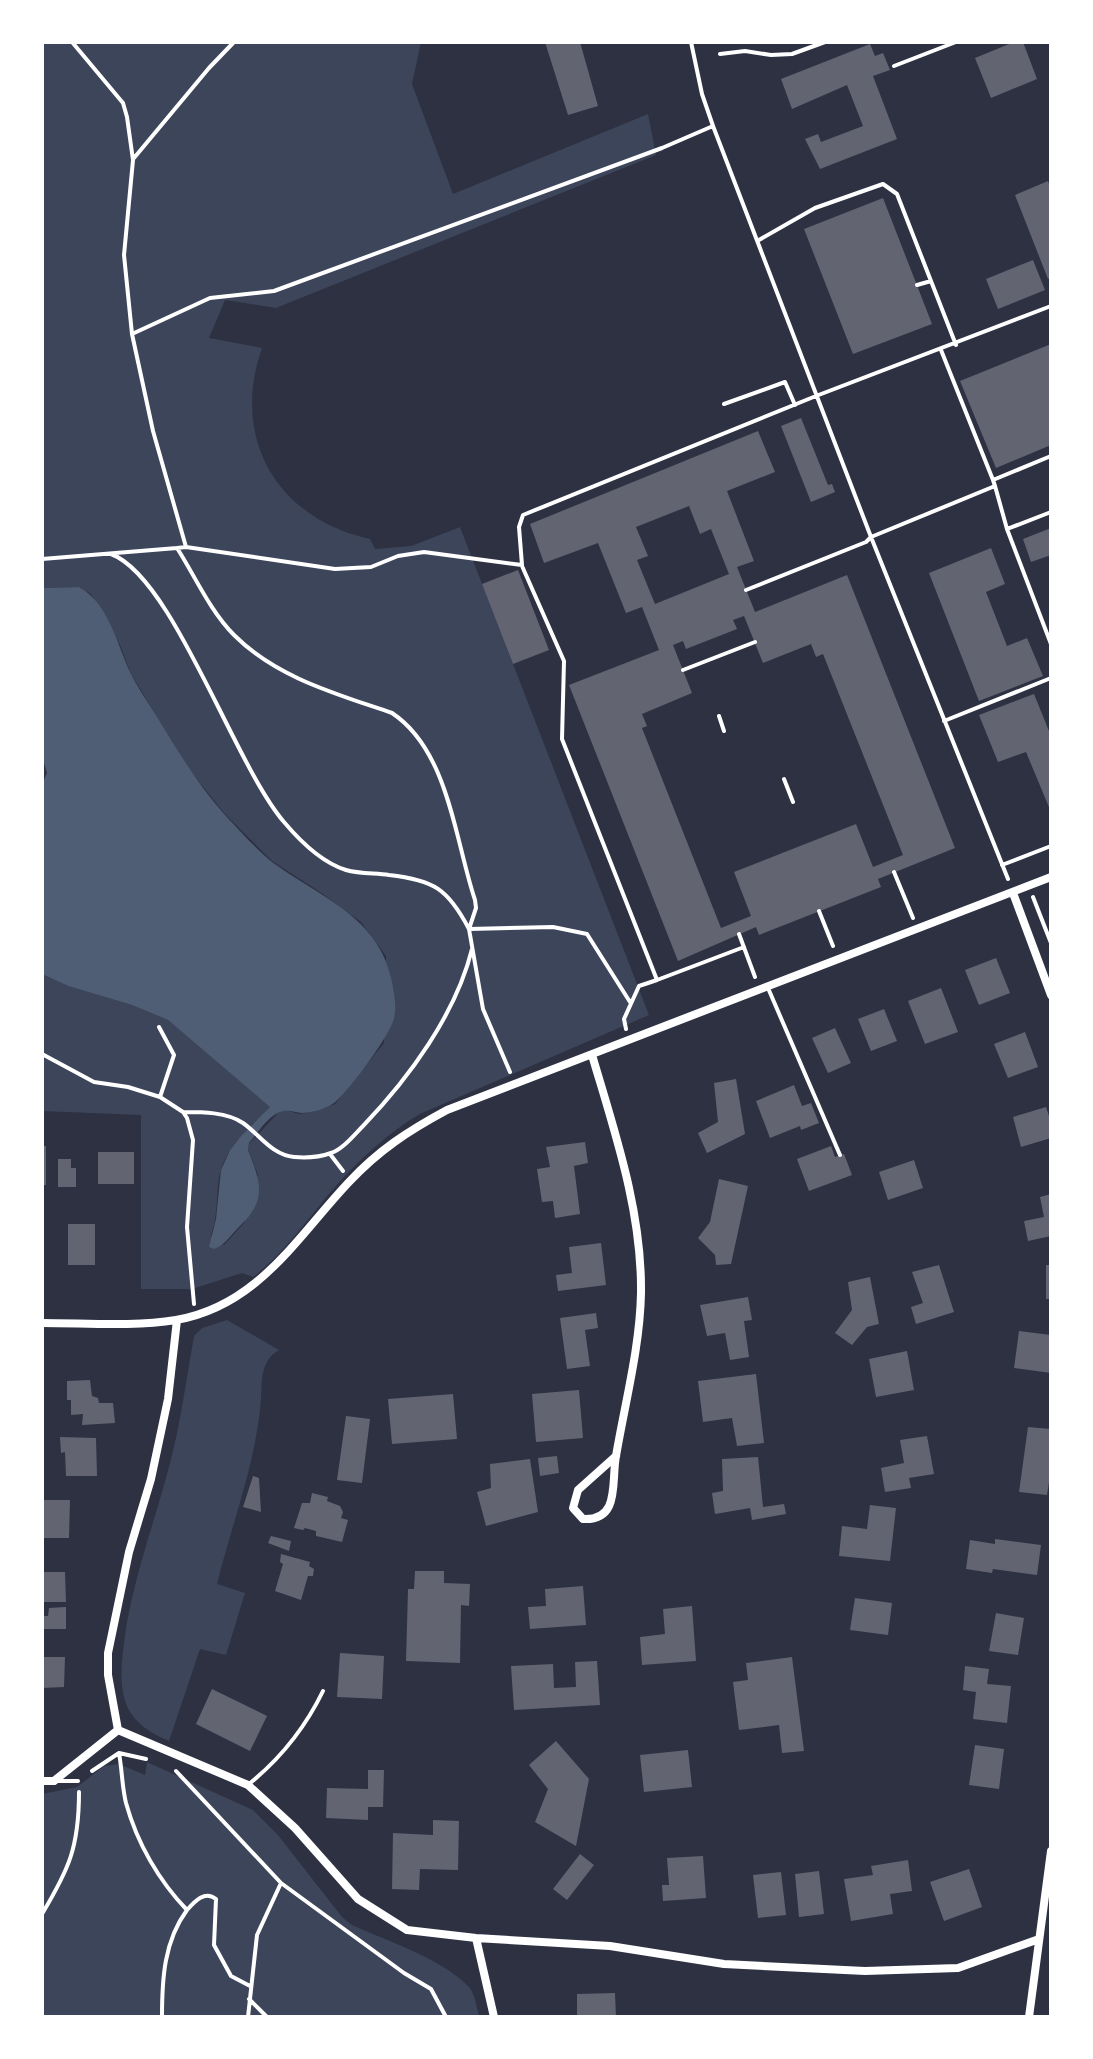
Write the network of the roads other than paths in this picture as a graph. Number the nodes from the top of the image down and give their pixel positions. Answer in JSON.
{"nodes":[{"id":1,"x":825,"y":42,"type":"edge"},
{"id":2,"x":956,"y":42,"type":"edge"},
{"id":3,"x":720,"y":54,"type":"dead end"},
{"id":4,"x":894,"y":66,"type":"dead end"},
{"id":5,"x":1051,"y":877,"type":"edge"},
{"id":6,"x":1013,"y":893,"type":"junction"},
{"id":7,"x":1048,"y":977,"type":"edge"},
{"id":8,"x":768,"y":988,"type":"junction"},
{"id":9,"x":1051,"y":995,"type":"edge"},
{"id":10,"x":592,"y":1055,"type":"junction"},
{"id":11,"x":840,"y":1155,"type":"dead end"},
{"id":12,"x":177,"y":1320,"type":"junction"},
{"id":13,"x":42,"y":1323,"type":"edge"},
{"id":14,"x":616,"y":1456,"type":"junction"},
{"id":15,"x":323,"y":1691,"type":"dead end"},
{"id":16,"x":118,"y":1730,"type":"junction"},
{"id":17,"x":42,"y":1781,"type":"edge"},
{"id":18,"x":54,"y":1781,"type":"junction"},
{"id":19,"x":78,"y":1781,"type":"road end"},
{"id":20,"x":248,"y":1785,"type":"junction"},
{"id":21,"x":1051,"y":1851,"type":"edge"},
{"id":22,"x":476,"y":1938,"type":"junction"},
{"id":23,"x":1039,"y":1939,"type":"junction"},
{"id":24,"x":494,"y":2017,"type":"edge"},
{"id":25,"x":1029,"y":2017,"type":"edge"}],
"edges":[{"from":1,"to":3,"type":"lane"},
{"from":2,"to":4,"type":"lane"},
{"from":5,"to":6,"type":"street"},
{"from":6,"to":7,"type":"street"},
{"from":6,"to":8,"type":"street"},
{"from":7,"to":9,"type":"street"},
{"from":8,"to":10,"type":"street"},
{"from":8,"to":11,"type":"lane"},
{"from":10,"to":12,"type":"street"},
{"from":10,"to":14,"type":"street"},
{"from":12,"to":13,"type":"street"},
{"from":12,"to":16,"type":"street"},
{"from":14,"to":14,"type":"street"},
{"from":15,"to":20,"type":"lane"},
{"from":16,"to":18,"type":"street"},
{"from":16,"to":20,"type":"street"},
{"from":17,"to":18,"type":"street"},
{"from":18,"to":19,"type":"lane"},
{"from":20,"to":22,"type":"street"},
{"from":21,"to":23,"type":"street"},
{"from":22,"to":23,"type":"street"},
{"from":22,"to":24,"type":"street"},
{"from":23,"to":25,"type":"street"}]}
